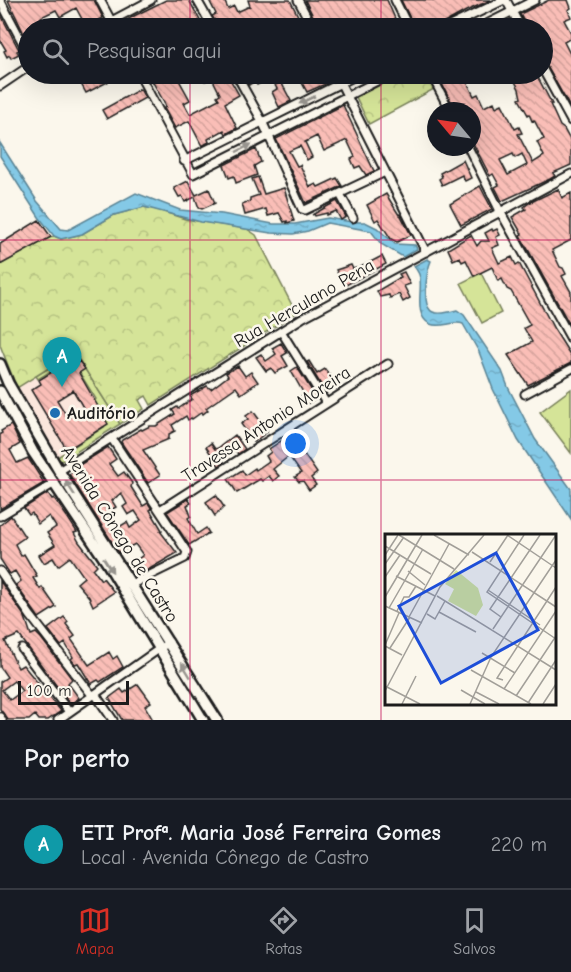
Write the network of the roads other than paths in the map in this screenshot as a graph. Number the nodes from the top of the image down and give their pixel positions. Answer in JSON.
{"nodes":[{"id":1,"x":0,"y":0,"type":"edge"},
{"id":2,"x":100,"y":0,"type":"edge"},
{"id":3,"x":151,"y":0,"type":"edge"},
{"id":4,"x":197,"y":0,"type":"edge"},
{"id":5,"x":298,"y":0,"type":"edge"},
{"id":6,"x":395,"y":0,"type":"edge"},
{"id":7,"x":505,"y":0,"type":"edge"},
{"id":8,"x":535,"y":0,"type":"edge"},
{"id":9,"x":512,"y":12,"type":"junction"},
{"id":10,"x":109,"y":18,"type":"edge"},
{"id":11,"x":124,"y":18,"type":"edge"},
{"id":12,"x":207,"y":18,"type":"edge"},
{"id":13,"x":308,"y":18,"type":"edge"},
{"id":14,"x":404,"y":18,"type":"edge"},
{"id":15,"x":467,"y":18,"type":"edge"},
{"id":16,"x":500,"y":18,"type":"edge"},
{"id":17,"x":515,"y":18,"type":"edge"},
{"id":18,"x":18,"y":35,"type":"edge"},
{"id":19,"x":18,"y":74,"type":"edge"},
{"id":20,"x":143,"y":84,"type":"edge"},
{"id":21,"x":242,"y":84,"type":"edge"},
{"id":22,"x":339,"y":84,"type":"edge"},
{"id":23,"x":342,"y":84,"type":"edge"},
{"id":24,"x":371,"y":84,"type":"edge"},
{"id":25,"x":436,"y":84,"type":"edge"},
{"id":26,"x":551,"y":84,"type":"edge"},
{"id":27,"x":0,"y":86,"type":"edge"},
{"id":28,"x":348,"y":96,"type":"junction"},
{"id":29,"x":445,"y":102,"type":"edge"},
{"id":30,"x":571,"y":121,"type":"edge"},
{"id":31,"x":262,"y":122,"type":"junction"},
{"id":32,"x":268,"y":136,"type":"junction"},
{"id":33,"x":472,"y":156,"type":"edge"},
{"id":34,"x":184,"y":161,"type":"junction"},
{"id":35,"x":385,"y":172,"type":"junction"},
{"id":36,"x":571,"y":174,"type":"edge"},
{"id":37,"x":340,"y":194,"type":"junction"},
{"id":38,"x":500,"y":211,"type":"junction"},
{"id":39,"x":353,"y":218,"type":"dead end"},
{"id":40,"x":424,"y":253,"type":"junction"},
{"id":41,"x":281,"y":331,"type":"junction"},
{"id":42,"x":571,"y":339,"type":"edge"},
{"id":43,"x":0,"y":364,"type":"edge"},
{"id":44,"x":388,"y":364,"type":"dead end"},
{"id":45,"x":571,"y":369,"type":"edge"},
{"id":46,"x":0,"y":391,"type":"edge"},
{"id":47,"x":525,"y":394,"type":"dead end"},
{"id":48,"x":326,"y":404,"type":"junction"},
{"id":49,"x":112,"y":439,"type":"junction"},
{"id":50,"x":58,"y":471,"type":"junction"},
{"id":51,"x":52,"y":484,"type":"junction"},
{"id":52,"x":160,"y":510,"type":"junction"},
{"id":53,"x":0,"y":516,"type":"edge"},
{"id":54,"x":0,"y":571,"type":"edge"},
{"id":55,"x":132,"y":584,"type":"junction"},
{"id":56,"x":169,"y":642,"type":"junction"},
{"id":57,"x":22,"y":649,"type":"dead end"},
{"id":58,"x":160,"y":649,"type":"junction"},
{"id":59,"x":93,"y":694,"type":"junction"},
{"id":60,"x":69,"y":712,"type":"junction"},
{"id":61,"x":58,"y":720,"type":"edge"},
{"id":62,"x":113,"y":720,"type":"edge"},
{"id":63,"x":203,"y":720,"type":"edge"},
{"id":64,"x":217,"y":720,"type":"edge"}],
"edges":[{"from":1,"to":18,"type":"street"},
{"from":2,"to":10,"type":"street"},
{"from":3,"to":11,"type":"street"},
{"from":4,"to":12,"type":"street"},
{"from":5,"to":13,"type":"street"},
{"from":6,"to":14,"type":"street"},
{"from":7,"to":9,"type":"street"},
{"from":7,"to":15,"type":"street"},
{"from":8,"to":9,"type":"street"},
{"from":9,"to":16,"type":"street"},
{"from":9,"to":17,"type":"street"},
{"from":19,"to":27,"type":"street"},
{"from":20,"to":34,"type":"street"},
{"from":21,"to":31,"type":"street"},
{"from":22,"to":31,"type":"street","one_way":true},
{"from":23,"to":28,"type":"street"},
{"from":24,"to":28,"type":"street"},
{"from":25,"to":29,"type":"street"},
{"from":26,"to":30,"type":"street"},
{"from":28,"to":32,"type":"street"},
{"from":28,"to":35,"type":"street"},
{"from":31,"to":32,"type":"street"},
{"from":31,"to":34,"type":"street"},
{"from":34,"to":32,"type":"street","one_way":true},
{"from":32,"to":37,"type":"street"},
{"from":33,"to":38,"type":"street"},
{"from":35,"to":37,"type":"street"},
{"from":35,"to":40,"type":"street"},
{"from":36,"to":38,"type":"street","name":"Rua Herculano Pena"},
{"from":37,"to":39,"type":"street"},
{"from":38,"to":40,"type":"street","name":"Rua Herculano Pena"},
{"from":38,"to":42,"type":"street"},
{"from":40,"to":41,"type":"street","name":"Rua Herculano Pena"},
{"from":41,"to":48,"type":"street"},
{"from":41,"to":49,"type":"street","name":"Rua Herculano Pena"},
{"from":43,"to":50,"type":"main road","name":"Avenida Cônego de Castro"},
{"from":44,"to":48,"type":"street","name":"Travessa Antonio Moreira"},
{"from":45,"to":47,"type":"street"},
{"from":46,"to":51,"type":"main road","name":"Avenida Cônego de Castro"},
{"from":48,"to":52,"type":"street","name":"Travessa Antonio Moreira"},
{"from":49,"to":50,"type":"street","name":"Rua Herculano Pena"},
{"from":49,"to":52,"type":"street"},
{"from":55,"to":50,"type":"main road","name":"Avenida Cônego de Castro","one_way":true},
{"from":51,"to":53,"type":"street"},
{"from":51,"to":58,"type":"main road","name":"Avenida Cônego de Castro","one_way":true},
{"from":52,"to":55,"type":"street"},
{"from":54,"to":59,"type":"street"},
{"from":55,"to":56,"type":"main road","name":"Avenida Cônego de Castro"},
{"from":56,"to":58,"type":"street"},
{"from":64,"to":56,"type":"main road","name":"Avenida Cônego de Castro","one_way":true},
{"from":57,"to":60,"type":"street"},
{"from":58,"to":59,"type":"street"},
{"from":58,"to":63,"type":"main road","name":"Avenida Cônego de Castro"},
{"from":59,"to":60,"type":"street"},
{"from":59,"to":62,"type":"street"},
{"from":60,"to":61,"type":"street"}]}
